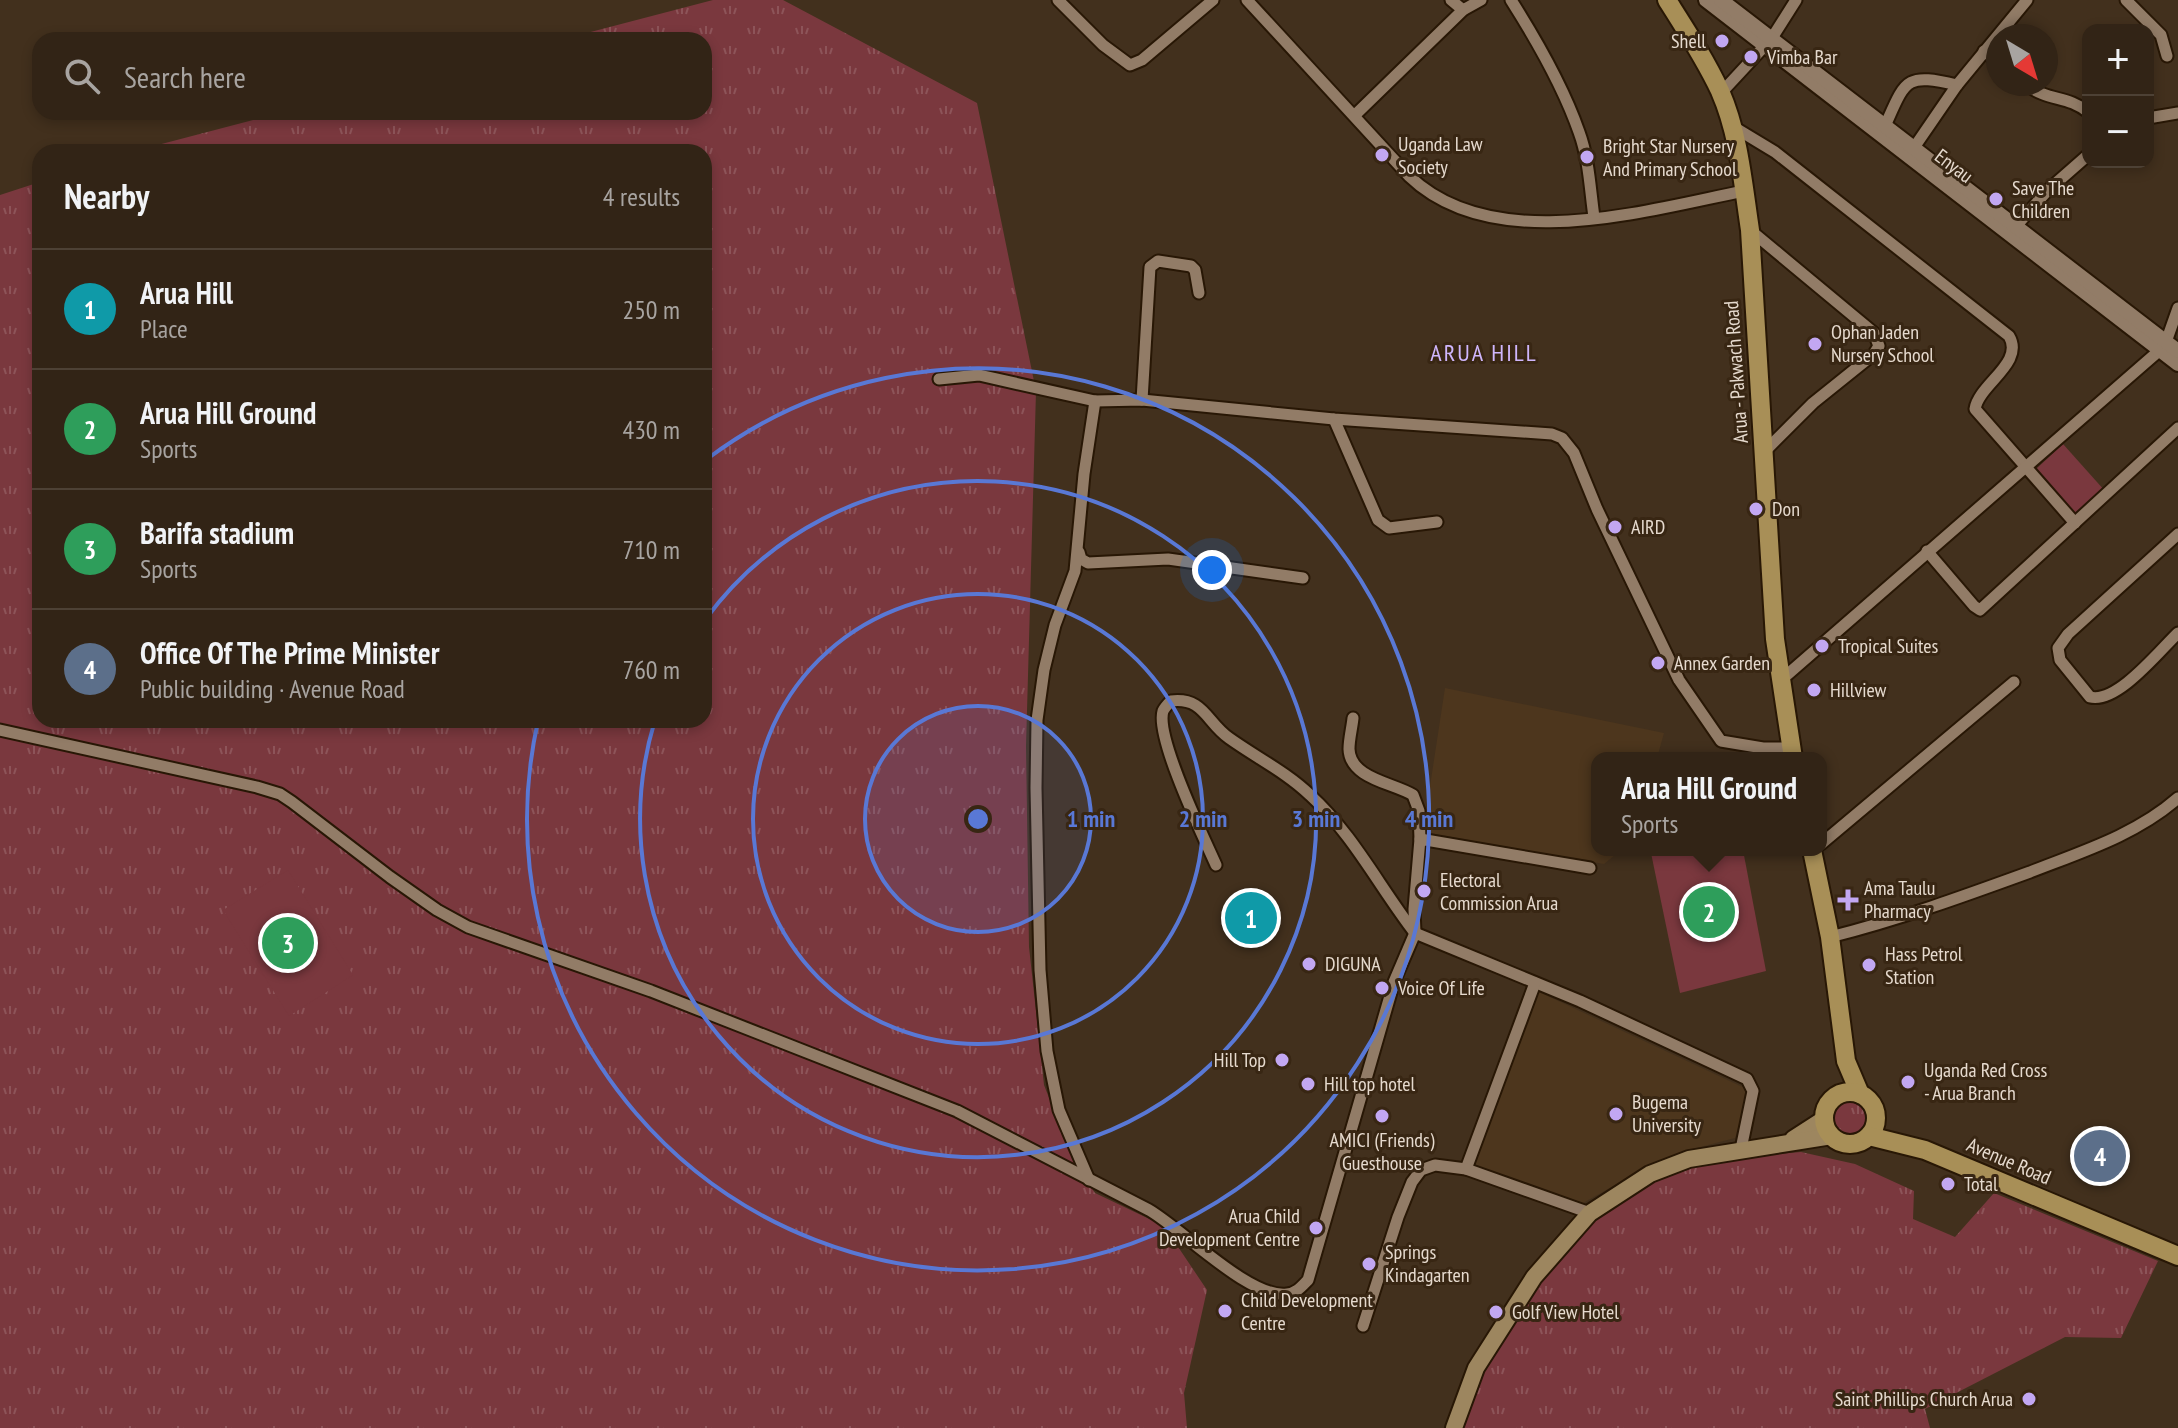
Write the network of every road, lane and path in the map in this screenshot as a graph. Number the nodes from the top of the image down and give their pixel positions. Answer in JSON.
{"nodes":[{"id":1,"x":1058,"y":0,"type":"edge"},
{"id":2,"x":1213,"y":0,"type":"edge"},
{"id":3,"x":1247,"y":0,"type":"edge"},
{"id":4,"x":1451,"y":0,"type":"edge"},
{"id":5,"x":1481,"y":0,"type":"edge"},
{"id":6,"x":1511,"y":0,"type":"edge"},
{"id":7,"x":1667,"y":0,"type":"edge"},
{"id":8,"x":1706,"y":0,"type":"edge"},
{"id":9,"x":1721,"y":0,"type":"edge"},
{"id":10,"x":1796,"y":0,"type":"edge"},
{"id":11,"x":2027,"y":0,"type":"edge"},
{"id":12,"x":2126,"y":0,"type":"edge"},
{"id":13,"x":1463,"y":10,"type":"junction"},
{"id":14,"x":1768,"y":42,"type":"junction"},
{"id":15,"x":1984,"y":51,"type":"joint"},
{"id":16,"x":2167,"y":56,"type":"dead end"},
{"id":17,"x":1957,"y":85,"type":"junction"},
{"id":18,"x":1721,"y":93,"type":"junction"},
{"id":19,"x":2045,"y":96,"type":"edge"},
{"id":20,"x":2082,"y":108,"type":"edge"},
{"id":21,"x":2178,"y":113,"type":"edge"},
{"id":22,"x":1355,"y":115,"type":"junction"},
{"id":23,"x":2154,"y":117,"type":"edge"},
{"id":24,"x":1732,"y":126,"type":"junction"},
{"id":25,"x":1885,"y":126,"type":"junction"},
{"id":26,"x":1911,"y":152,"type":"junction"},
{"id":27,"x":2082,"y":160,"type":"edge"},
{"id":28,"x":1744,"y":191,"type":"junction"},
{"id":29,"x":1594,"y":217,"type":"junction"},
{"id":30,"x":2017,"y":225,"type":"junction"},
{"id":31,"x":1750,"y":230,"type":"junction"},
{"id":32,"x":1199,"y":293,"type":"dead end"},
{"id":33,"x":2178,"y":308,"type":"edge"},
{"id":34,"x":2168,"y":348,"type":"edge"},
{"id":35,"x":2178,"y":364,"type":"edge"},
{"id":36,"x":939,"y":379,"type":"dead end"},
{"id":37,"x":1142,"y":400,"type":"junction"},
{"id":38,"x":1095,"y":401,"type":"junction"},
{"id":39,"x":1334,"y":419,"type":"junction"},
{"id":40,"x":2178,"y":428,"type":"edge"},
{"id":41,"x":1763,"y":453,"type":"junction"},
{"id":42,"x":2025,"y":466,"type":"junction"},
{"id":43,"x":1437,"y":522,"type":"dead end"},
{"id":44,"x":2075,"y":523,"type":"junction"},
{"id":45,"x":2178,"y":534,"type":"edge"},
{"id":46,"x":1079,"y":551,"type":"junction"},
{"id":47,"x":1927,"y":551,"type":"junction"},
{"id":48,"x":1303,"y":578,"type":"dead end"},
{"id":49,"x":2178,"y":633,"type":"edge"},
{"id":50,"x":1779,"y":675,"type":"junction"},
{"id":51,"x":2014,"y":682,"type":"dead end"},
{"id":52,"x":1353,"y":718,"type":"dead end"},
{"id":53,"x":0,"y":730,"type":"edge"},
{"id":54,"x":1786,"y":752,"type":"edge"},
{"id":55,"x":1792,"y":752,"type":"edge"},
{"id":56,"x":2178,"y":798,"type":"edge"},
{"id":57,"x":1827,"y":838,"type":"edge"},
{"id":58,"x":1420,"y":839,"type":"junction"},
{"id":59,"x":1815,"y":856,"type":"edge"},
{"id":60,"x":1216,"y":865,"type":"dead end"},
{"id":61,"x":1590,"y":868,"type":"dead end"},
{"id":62,"x":1415,"y":933,"type":"junction"},
{"id":63,"x":1830,"y":937,"type":"junction"},
{"id":64,"x":1535,"y":983,"type":"junction"},
{"id":65,"x":1846,"y":1061,"type":"junction"},
{"id":66,"x":1860,"y":1094,"type":"junction"},
{"id":67,"x":1834,"y":1098,"type":"junction"},
{"id":68,"x":1876,"y":1113,"type":"junction"},
{"id":69,"x":1828,"y":1128,"type":"junction"},
{"id":70,"x":1869,"y":1136,"type":"junction"},
{"id":71,"x":1911,"y":1144,"type":"junction"},
{"id":72,"x":1741,"y":1149,"type":"junction"},
{"id":73,"x":1466,"y":1169,"type":"junction"},
{"id":74,"x":1089,"y":1180,"type":"junction"},
{"id":75,"x":1590,"y":1213,"type":"junction"},
{"id":76,"x":2178,"y":1256,"type":"edge"},
{"id":77,"x":1363,"y":1326,"type":"dead end"},
{"id":78,"x":1454,"y":1428,"type":"edge"}],
"edges":[{"from":1,"to":2,"type":"street"},
{"from":3,"to":22,"type":"street"},
{"from":4,"to":13,"type":"street"},
{"from":5,"to":13,"type":"street"},
{"from":6,"to":29,"type":"street"},
{"from":7,"to":18,"type":"main road","name":"Arua - Pakwach Road"},
{"from":8,"to":14,"type":"street","name":"Enyau"},
{"from":9,"to":14,"type":"street","name":"Enyau"},
{"from":10,"to":14,"type":"street"},
{"from":11,"to":15,"type":"street"},
{"from":12,"to":16,"type":"street"},
{"from":13,"to":22,"type":"street"},
{"from":14,"to":18,"type":"street"},
{"from":14,"to":25,"type":"street","name":"Enyau"},
{"from":14,"to":26,"type":"street","name":"Enyau"},
{"from":15,"to":17,"type":"street"},
{"from":17,"to":25,"type":"street"},
{"from":17,"to":26,"type":"street"},
{"from":18,"to":24,"type":"main road","name":"Arua - Pakwach Road"},
{"from":19,"to":20,"type":"street"},
{"from":21,"to":23,"type":"street"},
{"from":22,"to":29,"type":"street"},
{"from":24,"to":28,"type":"main road","name":"Arua - Pakwach Road"},
{"from":24,"to":42,"type":"street"},
{"from":25,"to":26,"type":"street","name":"Enyau"},
{"from":26,"to":30,"type":"street","name":"Enyau"},
{"from":26,"to":34,"type":"street","name":"Enyau"},
{"from":27,"to":30,"type":"street"},
{"from":28,"to":29,"type":"street"},
{"from":28,"to":31,"type":"main road","name":"Arua - Pakwach Road"},
{"from":30,"to":34,"type":"street","name":"Enyau"},
{"from":31,"to":41,"type":"main road","name":"Arua - Pakwach Road"},
{"from":31,"to":41,"type":"street"},
{"from":32,"to":37,"type":"street"},
{"from":33,"to":34,"type":"street"},
{"from":34,"to":35,"type":"street","name":"Enyau"},
{"from":34,"to":42,"type":"street"},
{"from":36,"to":38,"type":"street"},
{"from":37,"to":38,"type":"street"},
{"from":37,"to":39,"type":"street"},
{"from":38,"to":46,"type":"street"},
{"from":39,"to":43,"type":"street"},
{"from":39,"to":54,"type":"street"},
{"from":40,"to":44,"type":"street"},
{"from":41,"to":50,"type":"main road","name":"Arua - Pakwach Road"},
{"from":42,"to":44,"type":"street"},
{"from":42,"to":47,"type":"street"},
{"from":44,"to":47,"type":"street"},
{"from":45,"to":49,"type":"street"},
{"from":46,"to":48,"type":"street"},
{"from":46,"to":74,"type":"street"},
{"from":47,"to":50,"type":"street"},
{"from":50,"to":55,"type":"main road","name":"Arua - Pakwach Road"},
{"from":51,"to":57,"type":"street"},
{"from":52,"to":58,"type":"street"},
{"from":53,"to":74,"type":"street"},
{"from":56,"to":63,"type":"street"},
{"from":58,"to":61,"type":"street"},
{"from":58,"to":62,"type":"street"},
{"from":59,"to":63,"type":"main road"},
{"from":60,"to":62,"type":"street"},
{"from":62,"to":64,"type":"street"},
{"from":62,"to":74,"type":"street"},
{"from":63,"to":65,"type":"main road"},
{"from":64,"to":72,"type":"street"},
{"from":64,"to":73,"type":"street"},
{"from":65,"to":66,"type":"main road"},
{"from":65,"to":67,"type":"main road"},
{"from":66,"to":67,"type":"main road"},
{"from":66,"to":68,"type":"main road"},
{"from":67,"to":69,"type":"main road"},
{"from":68,"to":70,"type":"main road"},
{"from":68,"to":71,"type":"main road","name":"Avenue Road"},
{"from":69,"to":70,"type":"main road"},
{"from":69,"to":72,"type":"main road"},
{"from":70,"to":71,"type":"main road","name":"Avenue Road"},
{"from":71,"to":76,"type":"main road","name":"Avenue Road"},
{"from":72,"to":75,"type":"main road"},
{"from":73,"to":75,"type":"street"},
{"from":73,"to":77,"type":"street"},
{"from":75,"to":78,"type":"main road"}]}
